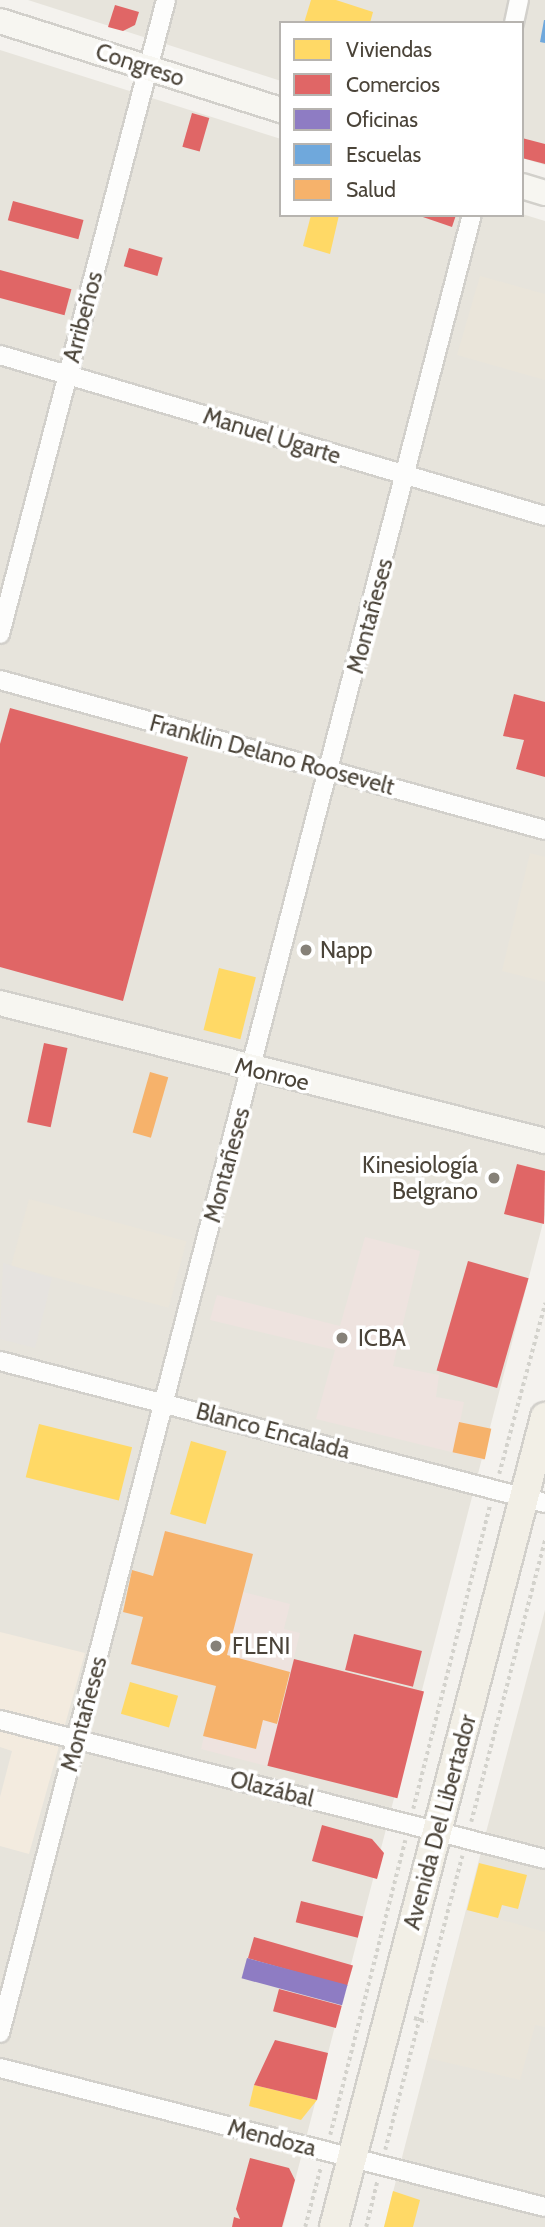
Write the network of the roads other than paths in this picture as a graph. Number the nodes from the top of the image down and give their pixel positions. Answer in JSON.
{"nodes":[{"id":1,"x":166,"y":0,"type":"edge"},
{"id":2,"x":519,"y":0,"type":"edge"},
{"id":3,"x":0,"y":21,"type":"edge"},
{"id":4,"x":514,"y":21,"type":"edge"},
{"id":5,"x":149,"y":68,"type":"junction"},
{"id":6,"x":279,"y":109,"type":"edge"},
{"id":7,"x":524,"y":187,"type":"edge"},
{"id":8,"x":545,"y":193,"type":"edge"},
{"id":9,"x":472,"y":217,"type":"edge"},
{"id":10,"x":0,"y":355,"type":"edge"},
{"id":11,"x":68,"y":375,"type":"junction"},
{"id":12,"x":407,"y":476,"type":"junction"},
{"id":13,"x":545,"y":516,"type":"edge"},
{"id":14,"x":0,"y":634,"type":"edge"},
{"id":15,"x":0,"y":680,"type":"edge"},
{"id":16,"x":329,"y":771,"type":"junction"},
{"id":17,"x":545,"y":830,"type":"edge"},
{"id":18,"x":0,"y":1003,"type":"edge"},
{"id":19,"x":252,"y":1069,"type":"junction"},
{"id":20,"x":545,"y":1142,"type":"edge"},
{"id":21,"x":0,"y":1361,"type":"edge"},
{"id":22,"x":165,"y":1404,"type":"junction"},
{"id":23,"x":545,"y":1417,"type":"edge"},
{"id":24,"x":535,"y":1500,"type":"edge"},
{"id":25,"x":0,"y":1720,"type":"edge"},
{"id":26,"x":77,"y":1741,"type":"junction"},
{"id":27,"x":437,"y":1830,"type":"junction"},
{"id":28,"x":545,"y":1859,"type":"edge"},
{"id":29,"x":0,"y":2033,"type":"edge"},
{"id":30,"x":0,"y":2068,"type":"edge"},
{"id":31,"x":339,"y":2154,"type":"junction"},
{"id":32,"x":545,"y":2207,"type":"edge"},
{"id":33,"x":334,"y":2227,"type":"edge"}],
"edges":[{"from":1,"to":5,"type":"street","name":"Arribeños"},
{"from":2,"to":4,"type":"street"},
{"from":3,"to":5,"type":"main road","name":"Congreso"},
{"from":5,"to":6,"type":"main road","name":"Congreso"},
{"from":5,"to":11,"type":"street","name":"Arribeños"},
{"from":7,"to":8,"type":"main road"},
{"from":9,"to":12,"type":"street","name":"Montañeses"},
{"from":10,"to":11,"type":"street","name":"Manuel Ugarte"},
{"from":11,"to":12,"type":"street","name":"Manuel Ugarte"},
{"from":11,"to":14,"type":"street","name":"Arribeños"},
{"from":12,"to":13,"type":"street","name":"Manuel Ugarte"},
{"from":12,"to":16,"type":"street","name":"Montañeses"},
{"from":15,"to":16,"type":"street","name":"Franklin Delano Roosevelt"},
{"from":16,"to":17,"type":"street","name":"Franklin Delano Roosevelt"},
{"from":16,"to":19,"type":"street","name":"Montañeses"},
{"from":18,"to":19,"type":"main road","name":"Monroe"},
{"from":19,"to":20,"type":"main road","name":"Monroe"},
{"from":19,"to":22,"type":"street","name":"Montañeses"},
{"from":21,"to":22,"type":"street","name":"Blanco Encalada"},
{"from":22,"to":24,"type":"street","name":"Blanco Encalada"},
{"from":22,"to":26,"type":"street","name":"Montañeses"},
{"from":23,"to":24,"type":"main road","name":"Avenida Del Libertador"},
{"from":24,"to":27,"type":"main road","name":"Avenida Del Libertador"},
{"from":25,"to":26,"type":"street","name":"Olazábal"},
{"from":26,"to":27,"type":"street","name":"Olazábal"},
{"from":26,"to":29,"type":"street","name":"Montañeses"},
{"from":27,"to":28,"type":"street","name":"Olazábal"},
{"from":27,"to":31,"type":"main road","name":"Avenida Del Libertador"},
{"from":30,"to":31,"type":"street","name":"Mendoza"},
{"from":31,"to":32,"type":"street","name":"Mendoza"},
{"from":31,"to":33,"type":"main road","name":"Avenida Del Libertador"}]}
